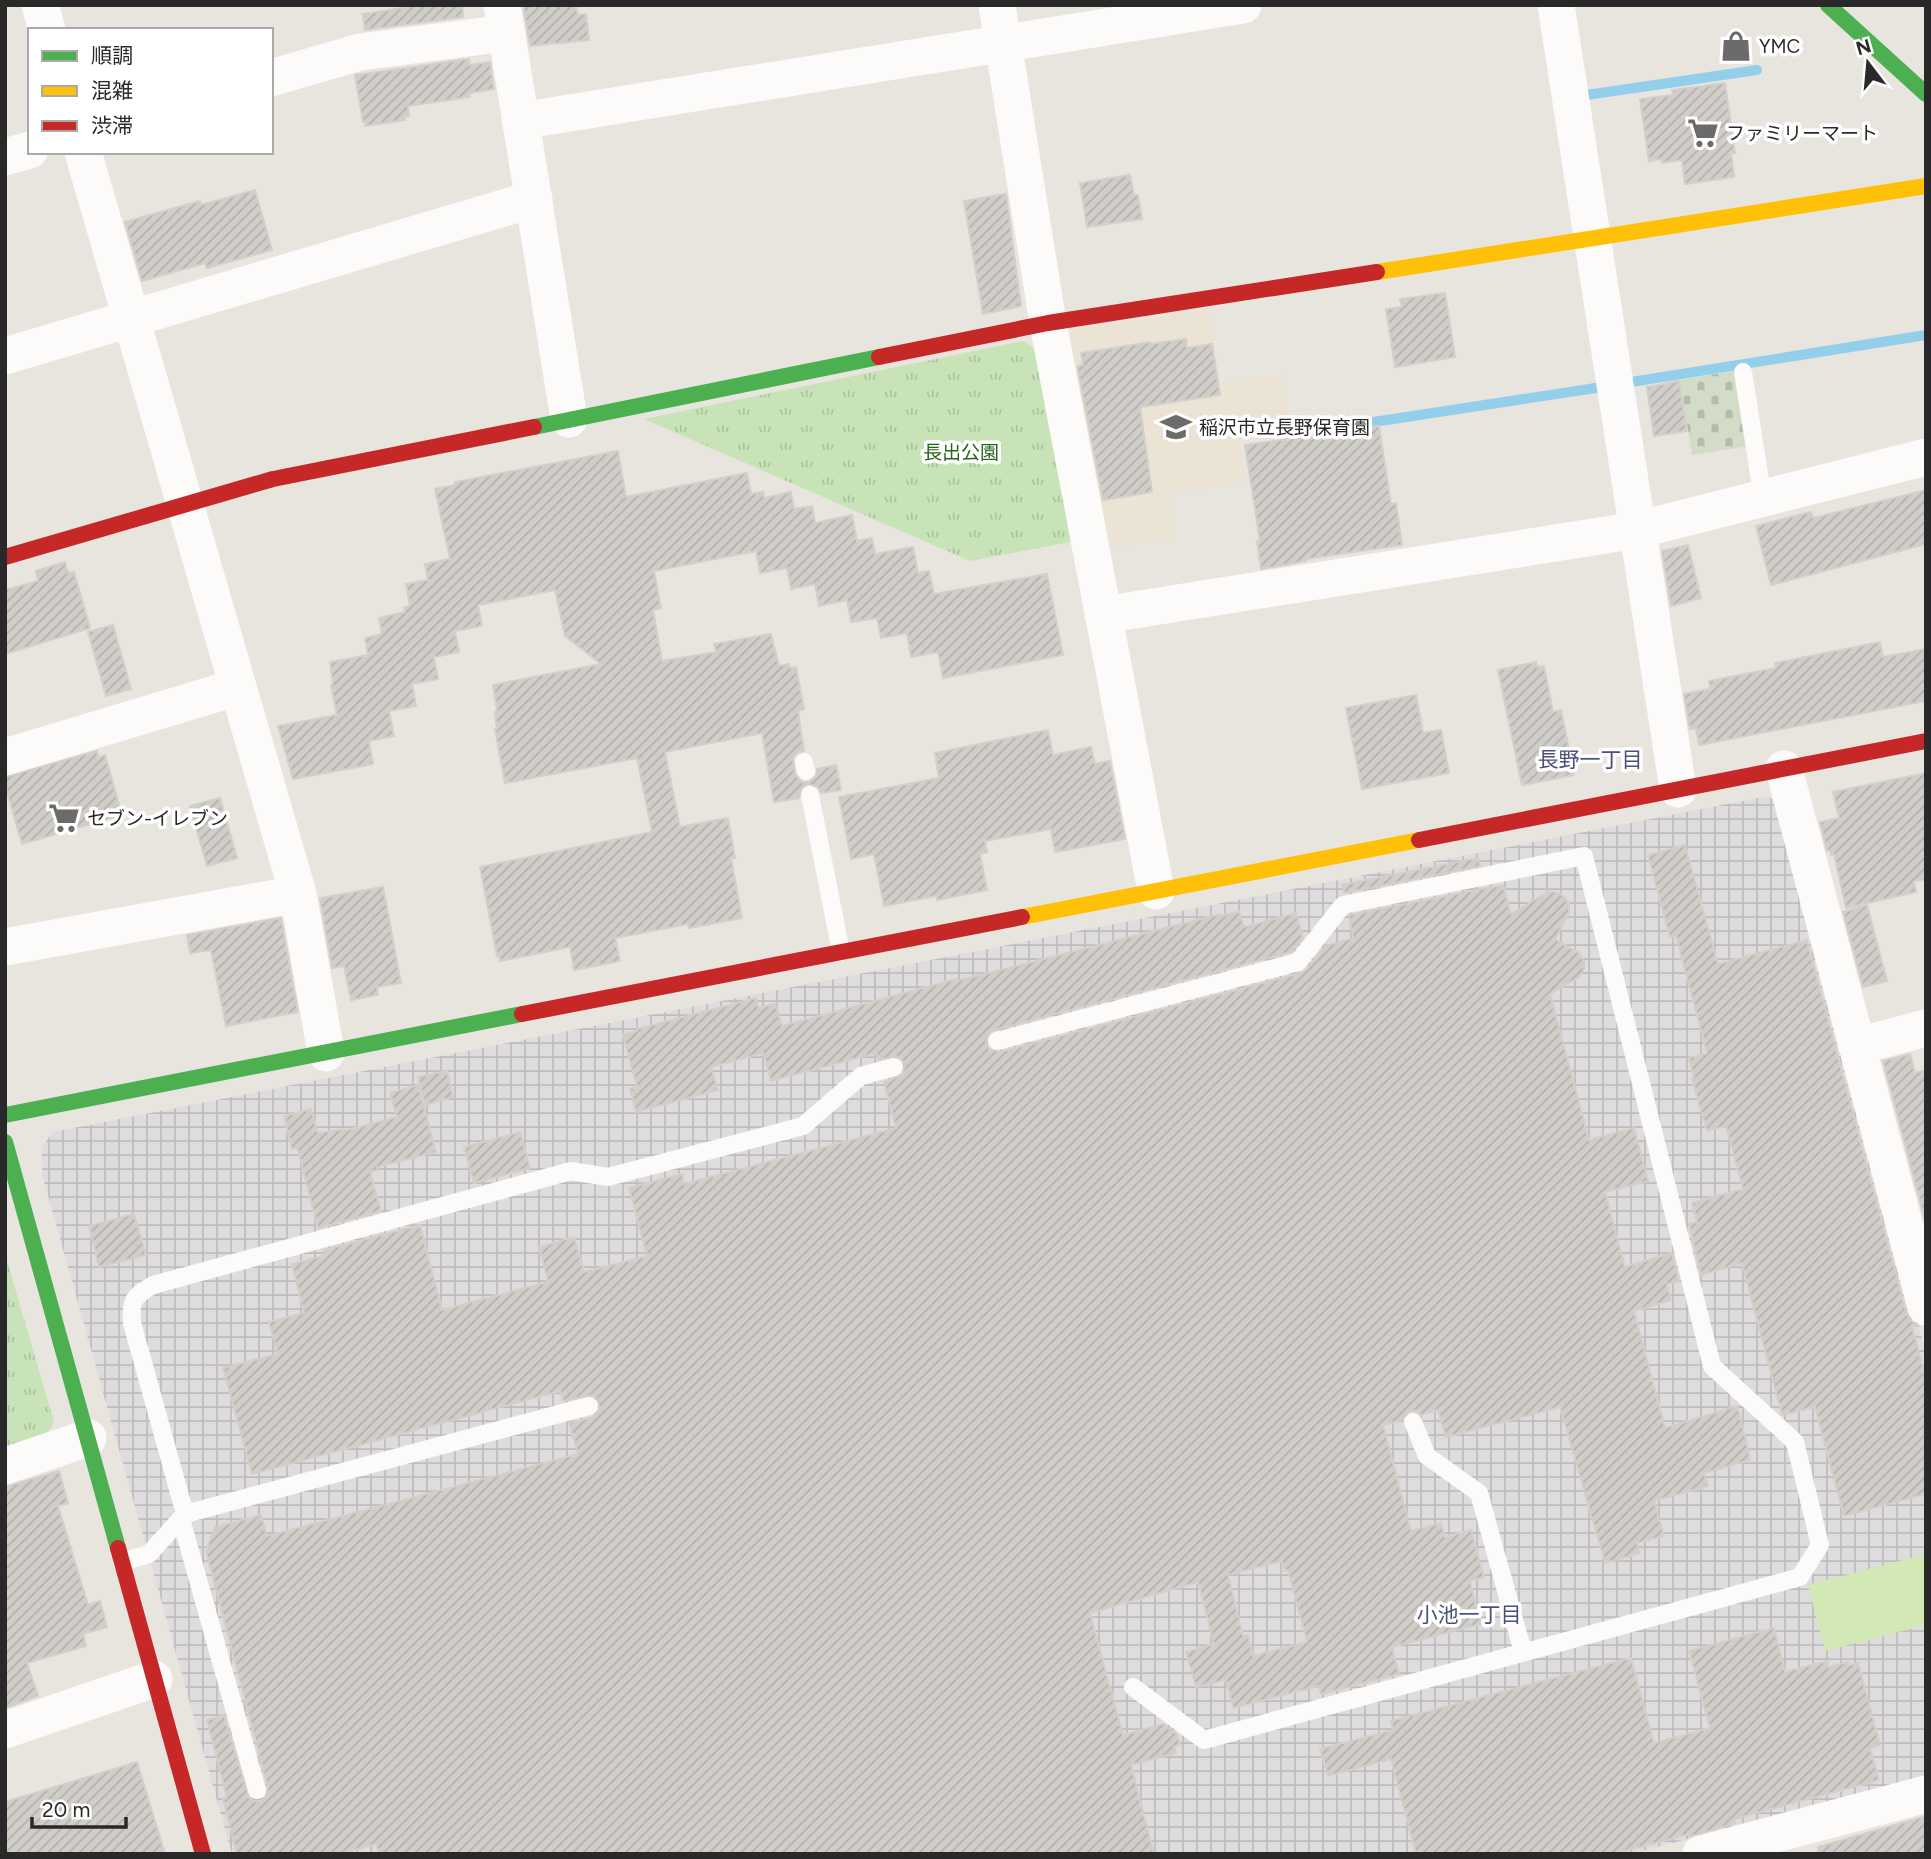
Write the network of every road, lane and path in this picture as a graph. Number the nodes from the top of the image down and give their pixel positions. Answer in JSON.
{"nodes":[{"id":1,"x":40,"y":5,"type":"edge"},
{"id":2,"x":997,"y":5,"type":"edge"},
{"id":3,"x":1243,"y":5,"type":"edge"},
{"id":4,"x":1556,"y":5,"type":"edge"},
{"id":5,"x":1828,"y":5,"type":"edge"},
{"id":6,"x":504,"y":19,"type":"edge"},
{"id":7,"x":46,"y":28,"type":"edge"},
{"id":8,"x":1003,"y":45,"type":"junction"},
{"id":9,"x":273,"y":77,"type":"edge"},
{"id":10,"x":1926,"y":94,"type":"edge"},
{"id":11,"x":520,"y":121,"type":"junction"},
{"id":12,"x":28,"y":151,"type":"edge"},
{"id":13,"x":84,"y":154,"type":"edge"},
{"id":14,"x":5,"y":157,"type":"edge"},
{"id":15,"x":1926,"y":186,"type":"edge"},
{"id":16,"x":534,"y":199,"type":"junction"},
{"id":17,"x":1592,"y":238,"type":"junction"},
{"id":18,"x":131,"y":319,"type":"junction"},
{"id":19,"x":1048,"y":323,"type":"junction"},
{"id":20,"x":5,"y":356,"type":"edge"},
{"id":21,"x":1744,"y":372,"type":"dead end"},
{"id":22,"x":569,"y":419,"type":"junction"},
{"id":23,"x":1926,"y":457,"type":"edge"},
{"id":24,"x":1763,"y":499,"type":"junction"},
{"id":25,"x":186,"y":503,"type":"junction"},
{"id":26,"x":1637,"y":530,"type":"junction"},
{"id":27,"x":5,"y":557,"type":"edge"},
{"id":28,"x":1103,"y":615,"type":"junction"},
{"id":29,"x":238,"y":687,"type":"junction"},
{"id":30,"x":1926,"y":741,"type":"edge"},
{"id":31,"x":5,"y":757,"type":"edge"},
{"id":32,"x":1784,"y":769,"type":"junction"},
{"id":33,"x":1678,"y":789,"type":"junction"},
{"id":34,"x":810,"y":795,"type":"dead end"},
{"id":35,"x":1156,"y":891,"type":"junction"},
{"id":36,"x":298,"y":894,"type":"junction"},
{"id":37,"x":5,"y":947,"type":"edge"},
{"id":38,"x":841,"y":952,"type":"junction"},
{"id":39,"x":1926,"y":1028,"type":"edge"},
{"id":40,"x":997,"y":1041,"type":"dead end"},
{"id":41,"x":1857,"y":1046,"type":"junction"},
{"id":42,"x":326,"y":1053,"type":"junction"},
{"id":43,"x":894,"y":1067,"type":"dead end"},
{"id":44,"x":5,"y":1115,"type":"edge"},
{"id":45,"x":5,"y":1142,"type":"edge"},
{"id":46,"x":1925,"y":1300,"type":"edge"},
{"id":47,"x":589,"y":1406,"type":"dead end"},
{"id":48,"x":1413,"y":1422,"type":"dead end"},
{"id":49,"x":88,"y":1438,"type":"junction"},
{"id":50,"x":5,"y":1466,"type":"edge"},
{"id":51,"x":183,"y":1517,"type":"junction"},
{"id":52,"x":122,"y":1562,"type":"junction"},
{"id":53,"x":1522,"y":1652,"type":"junction"},
{"id":54,"x":154,"y":1679,"type":"junction"},
{"id":55,"x":1133,"y":1687,"type":"dead end"},
{"id":56,"x":5,"y":1730,"type":"edge"},
{"id":57,"x":257,"y":1790,"type":"dead end"},
{"id":58,"x":1926,"y":1794,"type":"edge"},
{"id":59,"x":203,"y":1854,"type":"edge"},
{"id":60,"x":1701,"y":1854,"type":"edge"}],
"edges":[{"from":1,"to":7,"type":"street"},
{"from":2,"to":8,"type":"street"},
{"from":3,"to":8,"type":"street"},
{"from":4,"to":17,"type":"street"},
{"from":5,"to":10,"type":"street"},
{"from":6,"to":9,"type":"street"},
{"from":6,"to":11,"type":"street"},
{"from":8,"to":11,"type":"street"},
{"from":8,"to":19,"type":"street"},
{"from":11,"to":16,"type":"street"},
{"from":12,"to":14,"type":"street"},
{"from":13,"to":18,"type":"street"},
{"from":15,"to":17,"type":"street"},
{"from":16,"to":18,"type":"street"},
{"from":16,"to":22,"type":"street"},
{"from":17,"to":19,"type":"street"},
{"from":17,"to":26,"type":"street"},
{"from":18,"to":20,"type":"street"},
{"from":18,"to":25,"type":"street"},
{"from":19,"to":22,"type":"street"},
{"from":19,"to":28,"type":"street"},
{"from":21,"to":24,"type":"lane"},
{"from":22,"to":25,"type":"street"},
{"from":23,"to":24,"type":"street"},
{"from":24,"to":26,"type":"street"},
{"from":25,"to":27,"type":"street"},
{"from":25,"to":29,"type":"street"},
{"from":26,"to":28,"type":"street"},
{"from":26,"to":33,"type":"street"},
{"from":28,"to":35,"type":"street"},
{"from":29,"to":31,"type":"street"},
{"from":29,"to":36,"type":"street"},
{"from":30,"to":32,"type":"street"},
{"from":32,"to":33,"type":"street"},
{"from":32,"to":41,"type":"street"},
{"from":33,"to":35,"type":"street"},
{"from":34,"to":38,"type":"lane"},
{"from":35,"to":38,"type":"street"},
{"from":36,"to":37,"type":"street"},
{"from":36,"to":42,"type":"street"},
{"from":38,"to":42,"type":"street"},
{"from":39,"to":41,"type":"street"},
{"from":40,"to":53,"type":"lane"},
{"from":41,"to":46,"type":"street"},
{"from":42,"to":44,"type":"street"},
{"from":43,"to":51,"type":"lane"},
{"from":45,"to":49,"type":"street"},
{"from":47,"to":51,"type":"lane"},
{"from":48,"to":53,"type":"lane"},
{"from":49,"to":50,"type":"street"},
{"from":49,"to":52,"type":"street"},
{"from":51,"to":52,"type":"lane"},
{"from":51,"to":57,"type":"lane"},
{"from":52,"to":54,"type":"street"},
{"from":53,"to":55,"type":"lane"},
{"from":54,"to":56,"type":"street"},
{"from":54,"to":59,"type":"street"},
{"from":58,"to":60,"type":"street"}]}
